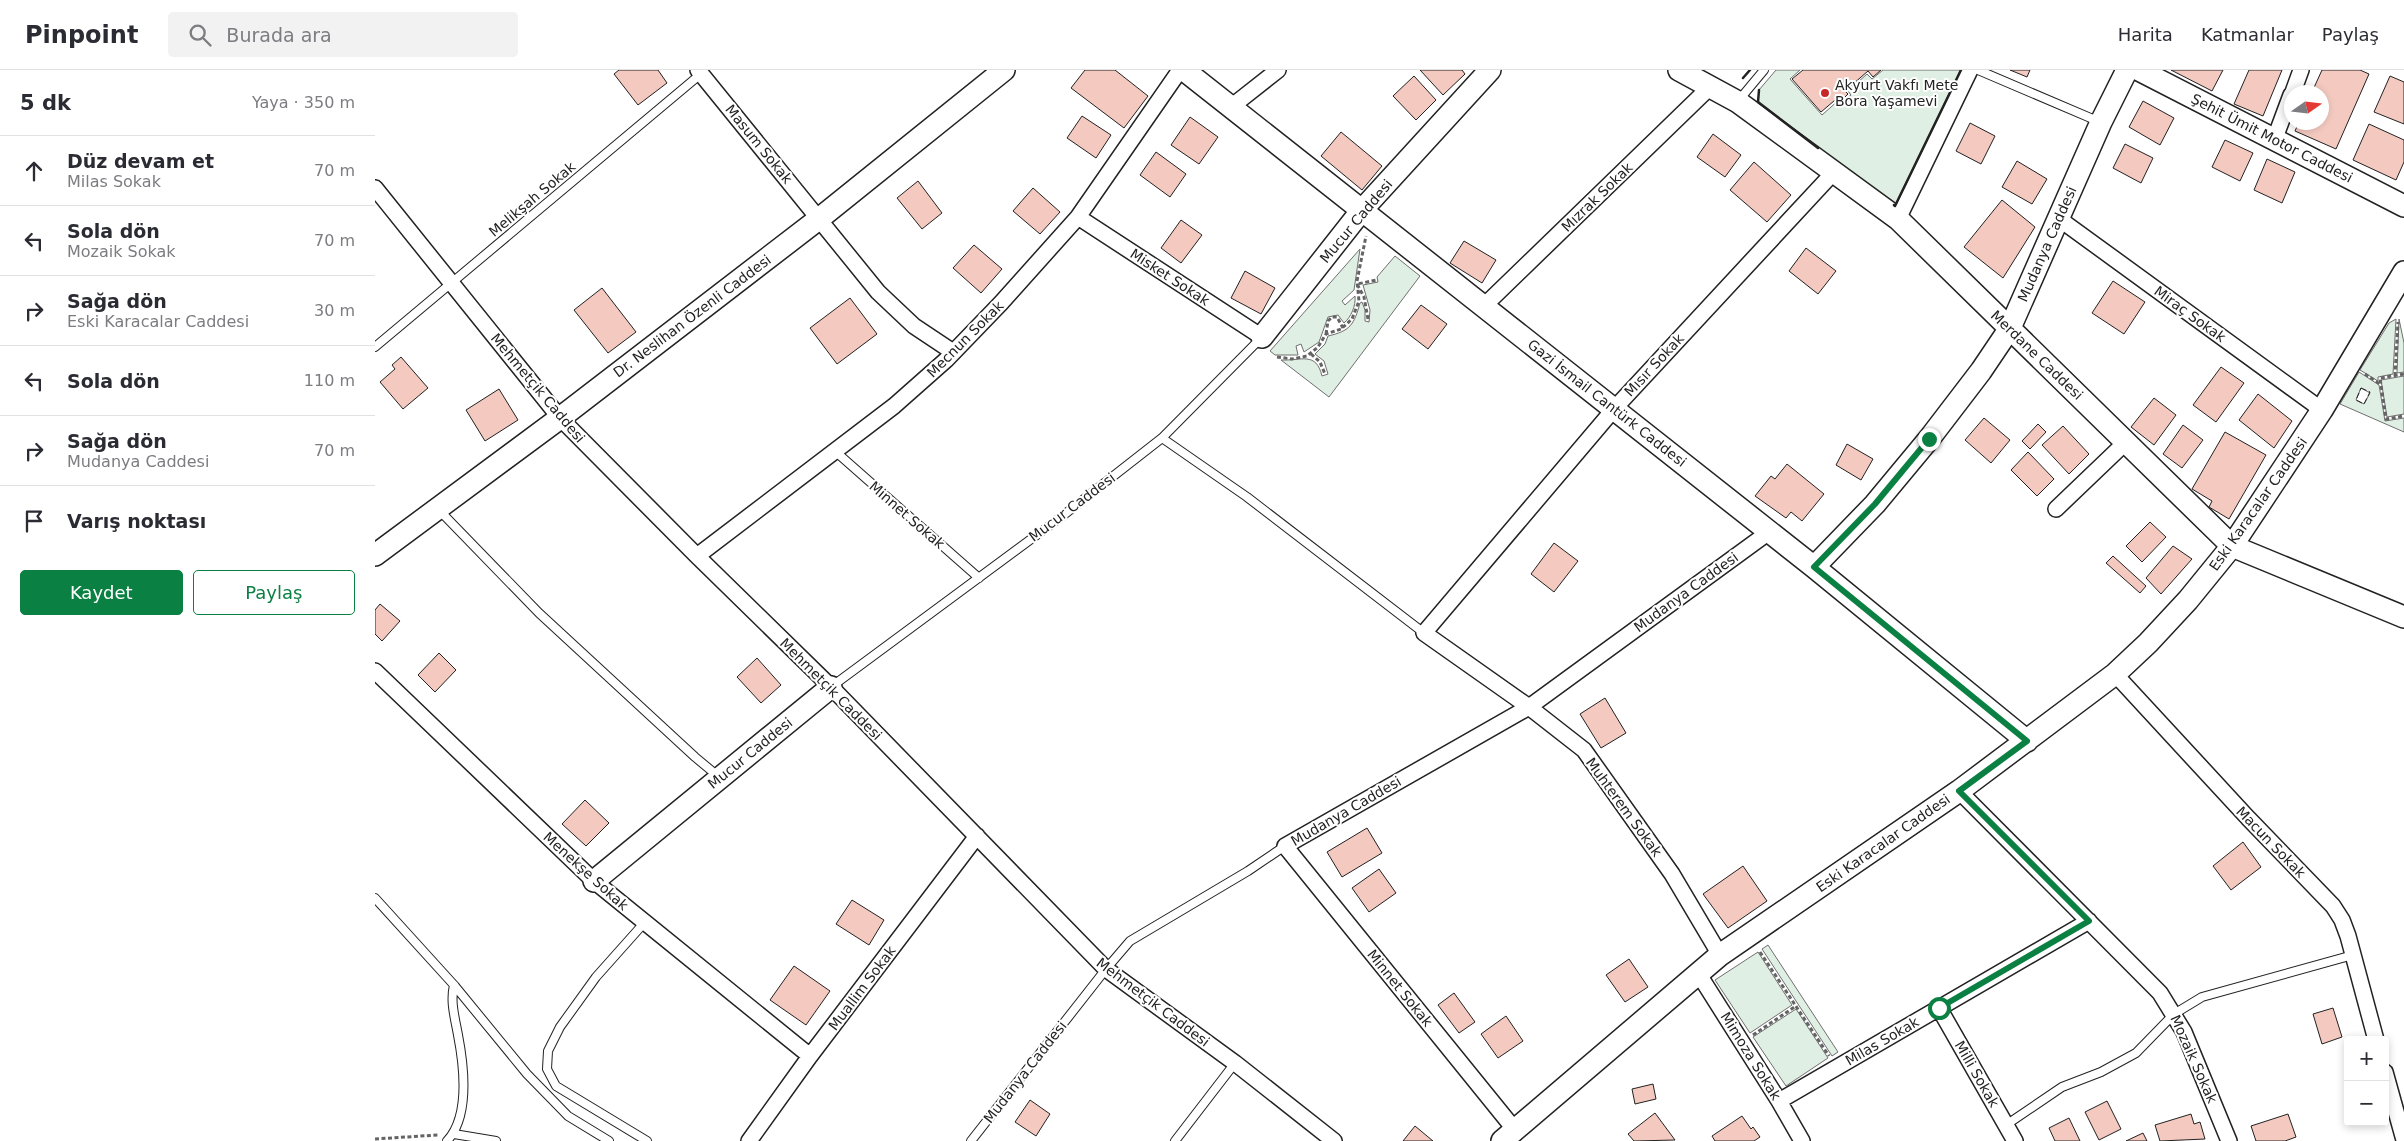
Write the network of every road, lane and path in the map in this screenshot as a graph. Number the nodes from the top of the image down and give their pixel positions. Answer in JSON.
{"nodes":[{"id":1,"x":1004,"y":70,"type":"edge"},
{"id":2,"x":1180,"y":70,"type":"edge"},
{"id":3,"x":1184,"y":70,"type":"edge"},
{"id":4,"x":1278,"y":70,"type":"edge"},
{"id":5,"x":1490,"y":70,"type":"edge"},
{"id":6,"x":1679,"y":70,"type":"edge"},
{"id":7,"x":1764,"y":70,"type":"edge"},
{"id":8,"x":1970,"y":70,"type":"edge"},
{"id":9,"x":1978,"y":70,"type":"edge"},
{"id":10,"x":2127,"y":70,"type":"edge"},
{"id":11,"x":2139,"y":70,"type":"edge"},
{"id":12,"x":2301,"y":70,"type":"edge"},
{"id":13,"x":701,"y":71,"type":"edge"},
{"id":14,"x":2295,"y":85,"type":"edge"},
{"id":15,"x":1710,"y":87,"type":"junction"},
{"id":16,"x":1738,"y":102,"type":"junction"},
{"id":17,"x":1231,"y":107,"type":"junction"},
{"id":18,"x":2284,"y":115,"type":"edge"},
{"id":19,"x":2101,"y":122,"type":"junction"},
{"id":20,"x":2275,"y":138,"type":"junction"},
{"id":21,"x":1834,"y":172,"type":"junction"},
{"id":22,"x":375,"y":188,"type":"edge"},
{"id":23,"x":2404,"y":206,"type":"edge"},
{"id":24,"x":1366,"y":213,"type":"junction"},
{"id":25,"x":1078,"y":217,"type":"junction"},
{"id":26,"x":820,"y":218,"type":"junction"},
{"id":27,"x":2058,"y":218,"type":"junction"},
{"id":28,"x":1898,"y":219,"type":"junction"},
{"id":29,"x":2404,"y":272,"type":"edge"},
{"id":30,"x":1377,"y":280,"type":"dead end"},
{"id":31,"x":452,"y":283,"type":"junction"},
{"id":32,"x":1357,"y":284,"type":"junction"},
{"id":33,"x":1485,"y":306,"type":"junction"},
{"id":34,"x":2398,"y":318,"type":"dead end"},
{"id":35,"x":1368,"y":319,"type":"dead end"},
{"id":36,"x":1343,"y":328,"type":"junction"},
{"id":37,"x":2010,"y":328,"type":"junction"},
{"id":38,"x":1327,"y":334,"type":"junction"},
{"id":39,"x":1261,"y":337,"type":"junction"},
{"id":40,"x":375,"y":348,"type":"edge"},
{"id":41,"x":953,"y":352,"type":"junction"},
{"id":42,"x":1311,"y":354,"type":"junction"},
{"id":43,"x":1277,"y":357,"type":"dead end"},
{"id":44,"x":1325,"y":374,"type":"dead end"},
{"id":45,"x":2404,"y":374,"type":"edge"},
{"id":46,"x":2395,"y":376,"type":"junction"},
{"id":47,"x":1614,"y":409,"type":"junction"},
{"id":48,"x":2322,"y":410,"type":"junction"},
{"id":49,"x":2404,"y":416,"type":"edge"},
{"id":50,"x":560,"y":418,"type":"junction"},
{"id":51,"x":1161,"y":438,"type":"junction"},
{"id":52,"x":2126,"y":442,"type":"junction"},
{"id":53,"x":836,"y":452,"type":"junction"},
{"id":54,"x":2056,"y":508,"type":"dead end"},
{"id":55,"x":438,"y":509,"type":"junction"},
{"id":56,"x":1769,"y":532,"type":"junction"},
{"id":57,"x":2231,"y":546,"type":"junction"},
{"id":58,"x":375,"y":555,"type":"edge"},
{"id":59,"x":697,"y":556,"type":"junction"},
{"id":60,"x":1814,"y":567,"type":"junction"},
{"id":61,"x":979,"y":578,"type":"junction"},
{"id":62,"x":2404,"y":617,"type":"edge"},
{"id":63,"x":1424,"y":633,"type":"junction"},
{"id":64,"x":375,"y":670,"type":"edge"},
{"id":65,"x":2115,"y":674,"type":"junction"},
{"id":66,"x":831,"y":687,"type":"junction"},
{"id":67,"x":1529,"y":708,"type":"junction"},
{"id":68,"x":2027,"y":741,"type":"junction"},
{"id":69,"x":720,"y":778,"type":"junction"},
{"id":70,"x":1959,"y":791,"type":"junction"},
{"id":71,"x":977,"y":836,"type":"junction"},
{"id":72,"x":1285,"y":846,"type":"junction"},
{"id":73,"x":594,"y":881,"type":"junction"},
{"id":74,"x":375,"y":898,"type":"edge"},
{"id":75,"x":2089,"y":921,"type":"junction"},
{"id":76,"x":645,"y":922,"type":"junction"},
{"id":77,"x":1760,"y":952,"type":"dead end"},
{"id":78,"x":1720,"y":955,"type":"junction"},
{"id":79,"x":2353,"y":955,"type":"junction"},
{"id":80,"x":1106,"y":969,"type":"junction"},
{"id":81,"x":1699,"y":973,"type":"junction"},
{"id":82,"x":454,"y":985,"type":"junction"},
{"id":83,"x":1796,"y":1006,"type":"junction"},
{"id":84,"x":1939,"y":1008,"type":"junction"},
{"id":85,"x":2174,"y":1014,"type":"junction"},
{"id":86,"x":2375,"y":1036,"type":"edge"},
{"id":87,"x":1742,"y":1042,"type":"junction"},
{"id":88,"x":810,"y":1056,"type":"junction"},
{"id":89,"x":1829,"y":1056,"type":"dead end"},
{"id":90,"x":1235,"y":1063,"type":"junction"},
{"id":91,"x":2388,"y":1081,"type":"edge"},
{"id":92,"x":1779,"y":1101,"type":"junction"},
{"id":93,"x":2006,"y":1125,"type":"junction"},
{"id":94,"x":454,"y":1134,"type":"junction"},
{"id":95,"x":1508,"y":1135,"type":"edge"},
{"id":96,"x":375,"y":1139,"type":"edge"},
{"id":97,"x":2404,"y":1140,"type":"edge"},
{"id":98,"x":447,"y":1141,"type":"edge"},
{"id":99,"x":496,"y":1141,"type":"edge"},
{"id":100,"x":609,"y":1141,"type":"edge"},
{"id":101,"x":647,"y":1141,"type":"edge"},
{"id":102,"x":749,"y":1141,"type":"edge"},
{"id":103,"x":971,"y":1141,"type":"edge"},
{"id":104,"x":1175,"y":1141,"type":"edge"},
{"id":105,"x":1334,"y":1141,"type":"edge"},
{"id":106,"x":1802,"y":1141,"type":"edge"},
{"id":107,"x":2015,"y":1141,"type":"edge"},
{"id":108,"x":2229,"y":1141,"type":"edge"}],
"edges":[{"from":1,"to":26,"type":"street","name":"Dr. Neslihan Özenli Caddesi"},
{"from":2,"to":25,"type":"street","name":"Mecnun Sokak"},
{"from":3,"to":17,"type":"street","name":"Gazi İsmail Cantürk Caddesi"},
{"from":4,"to":17,"type":"street"},
{"from":5,"to":24,"type":"street","name":"Mucur Caddesi"},
{"from":6,"to":15,"type":"street","name":"Merdane Caddesi"},
{"from":7,"to":16,"type":"lane"},
{"from":8,"to":28,"type":"street"},
{"from":9,"to":19,"type":"lane"},
{"from":10,"to":19,"type":"street","name":"Mudanya Caddesi"},
{"from":11,"to":20,"type":"street","name":"Şehit Ümit Motor Caddesi"},
{"from":12,"to":14,"type":"street"},
{"from":13,"to":26,"type":"street","name":"Masum Sokak"},
{"from":13,"to":31,"type":"lane","name":"Melikşah Sokak"},
{"from":15,"to":16,"type":"street","name":"Merdane Caddesi"},
{"from":15,"to":33,"type":"street","name":"Mızrak Sokak"},
{"from":16,"to":21,"type":"street","name":"Merdane Caddesi"},
{"from":17,"to":24,"type":"street","name":"Gazi İsmail Cantürk Caddesi"},
{"from":18,"to":20,"type":"street"},
{"from":19,"to":27,"type":"street","name":"Mudanya Caddesi"},
{"from":20,"to":23,"type":"street","name":"Şehit Ümit Motor Caddesi"},
{"from":21,"to":28,"type":"street","name":"Merdane Caddesi"},
{"from":21,"to":47,"type":"street","name":"Mısır Sokak"},
{"from":22,"to":31,"type":"street","name":"Mehmetçik Caddesi"},
{"from":24,"to":32,"type":"path"},
{"from":24,"to":33,"type":"street","name":"Gazi İsmail Cantürk Caddesi"},
{"from":24,"to":39,"type":"street","name":"Mucur Caddesi"},
{"from":25,"to":39,"type":"street","name":"Misket Sokak"},
{"from":25,"to":41,"type":"street","name":"Mecnun Sokak"},
{"from":26,"to":41,"type":"street","name":"Masum Sokak"},
{"from":26,"to":50,"type":"street","name":"Dr. Neslihan Özenli Caddesi"},
{"from":27,"to":37,"type":"street","name":"Mudanya Caddesi"},
{"from":27,"to":48,"type":"street","name":"Miraç Sokak"},
{"from":28,"to":37,"type":"street","name":"Merdane Caddesi"},
{"from":29,"to":48,"type":"street","name":"Eski Karacalar Caddesi"},
{"from":30,"to":32,"type":"path"},
{"from":31,"to":40,"type":"lane","name":"Melikşah Sokak"},
{"from":31,"to":50,"type":"street","name":"Mehmetçik Caddesi"},
{"from":32,"to":35,"type":"path"},
{"from":32,"to":36,"type":"path"},
{"from":33,"to":47,"type":"street","name":"Gazi İsmail Cantürk Caddesi"},
{"from":34,"to":46,"type":"path"},
{"from":36,"to":38,"type":"path"},
{"from":36,"to":38,"type":"path"},
{"from":37,"to":52,"type":"street","name":"Merdane Caddesi"},
{"from":37,"to":60,"type":"street","name":"Mudanya Caddesi"},
{"from":38,"to":42,"type":"path"},
{"from":39,"to":51,"type":"lane","name":"Mucur Caddesi"},
{"from":41,"to":53,"type":"street","name":"Mecnun Sokak"},
{"from":42,"to":43,"type":"path"},
{"from":42,"to":44,"type":"path"},
{"from":45,"to":46,"type":"path"},
{"from":46,"to":49,"type":"path"},
{"from":47,"to":56,"type":"street","name":"Gazi İsmail Cantürk Caddesi"},
{"from":47,"to":63,"type":"street","name":"Mısır Sokak"},
{"from":48,"to":57,"type":"street","name":"Eski Karacalar Caddesi"},
{"from":50,"to":55,"type":"street","name":"Dr. Neslihan Özenli Caddesi"},
{"from":50,"to":59,"type":"street","name":"Mehmetçik Caddesi"},
{"from":51,"to":61,"type":"lane","name":"Mucur Caddesi"},
{"from":51,"to":63,"type":"lane"},
{"from":52,"to":54,"type":"street"},
{"from":52,"to":57,"type":"street","name":"Merdane Caddesi"},
{"from":53,"to":59,"type":"street","name":"Mecnun Sokak"},
{"from":53,"to":61,"type":"lane","name":"Minnet Sokak"},
{"from":55,"to":58,"type":"street","name":"Dr. Neslihan Özenli Caddesi"},
{"from":55,"to":69,"type":"lane"},
{"from":56,"to":60,"type":"street","name":"Gazi İsmail Cantürk Caddesi"},
{"from":56,"to":67,"type":"street","name":"Mudanya Caddesi"},
{"from":57,"to":62,"type":"street","name":"Merdane Caddesi"},
{"from":57,"to":65,"type":"street","name":"Eski Karacalar Caddesi"},
{"from":59,"to":66,"type":"street","name":"Mehmetçik Caddesi"},
{"from":60,"to":68,"type":"street","name":"Gazi İsmail Cantürk Caddesi"},
{"from":61,"to":66,"type":"lane","name":"Mucur Caddesi"},
{"from":63,"to":67,"type":"street","name":"Muhterem Sokak"},
{"from":64,"to":73,"type":"street","name":"Menekşe Sokak"},
{"from":65,"to":68,"type":"street","name":"Eski Karacalar Caddesi"},
{"from":65,"to":79,"type":"street","name":"Macun Sokak"},
{"from":66,"to":69,"type":"street","name":"Mucur Caddesi"},
{"from":66,"to":71,"type":"street","name":"Mehmetçik Caddesi"},
{"from":67,"to":72,"type":"street","name":"Mudanya Caddesi"},
{"from":67,"to":78,"type":"street","name":"Muhterem Sokak"},
{"from":68,"to":70,"type":"street","name":"Eski Karacalar Caddesi"},
{"from":69,"to":73,"type":"street","name":"Mucur Caddesi"},
{"from":70,"to":75,"type":"street","name":"Mozaik Sokak"},
{"from":70,"to":78,"type":"street","name":"Eski Karacalar Caddesi"},
{"from":71,"to":80,"type":"street","name":"Mehmetçik Caddesi"},
{"from":71,"to":88,"type":"street","name":"Muallim Sokak"},
{"from":72,"to":80,"type":"lane","name":"Mudanya Caddesi"},
{"from":72,"to":95,"type":"street","name":"Minnet Sokak"},
{"from":73,"to":76,"type":"street","name":"Menekşe Sokak"},
{"from":74,"to":82,"type":"lane"},
{"from":75,"to":84,"type":"street","name":"Milas Sokak"},
{"from":75,"to":85,"type":"street","name":"Mozaik Sokak"},
{"from":76,"to":88,"type":"street","name":"Menekşe Sokak"},
{"from":76,"to":101,"type":"lane"},
{"from":77,"to":83,"type":"path"},
{"from":78,"to":81,"type":"street","name":"Eski Karacalar Caddesi"},
{"from":79,"to":85,"type":"lane"},
{"from":79,"to":86,"type":"street","name":"Macun Sokak"},
{"from":80,"to":90,"type":"street","name":"Mehmetçik Caddesi"},
{"from":80,"to":103,"type":"lane","name":"Mudanya Caddesi"},
{"from":81,"to":87,"type":"street","name":"Mimoza Sokak"},
{"from":81,"to":95,"type":"street","name":"Eski Karacalar Caddesi"},
{"from":82,"to":94,"type":"lane"},
{"from":82,"to":100,"type":"lane"},
{"from":83,"to":87,"type":"path"},
{"from":83,"to":89,"type":"path"},
{"from":84,"to":92,"type":"street","name":"Milas Sokak"},
{"from":84,"to":93,"type":"street","name":"Milli Sokak"},
{"from":85,"to":93,"type":"lane"},
{"from":85,"to":108,"type":"street","name":"Mozaik Sokak"},
{"from":87,"to":92,"type":"street","name":"Mimoza Sokak"},
{"from":88,"to":102,"type":"street","name":"Muallim Sokak"},
{"from":90,"to":104,"type":"lane"},
{"from":90,"to":105,"type":"street","name":"Mehmetçik Caddesi"},
{"from":91,"to":97,"type":"street"},
{"from":92,"to":106,"type":"street","name":"Mimoza Sokak"},
{"from":93,"to":107,"type":"street","name":"Milli Sokak"},
{"from":94,"to":96,"type":"path"},
{"from":94,"to":98,"type":"lane"},
{"from":94,"to":99,"type":"lane"}]}
